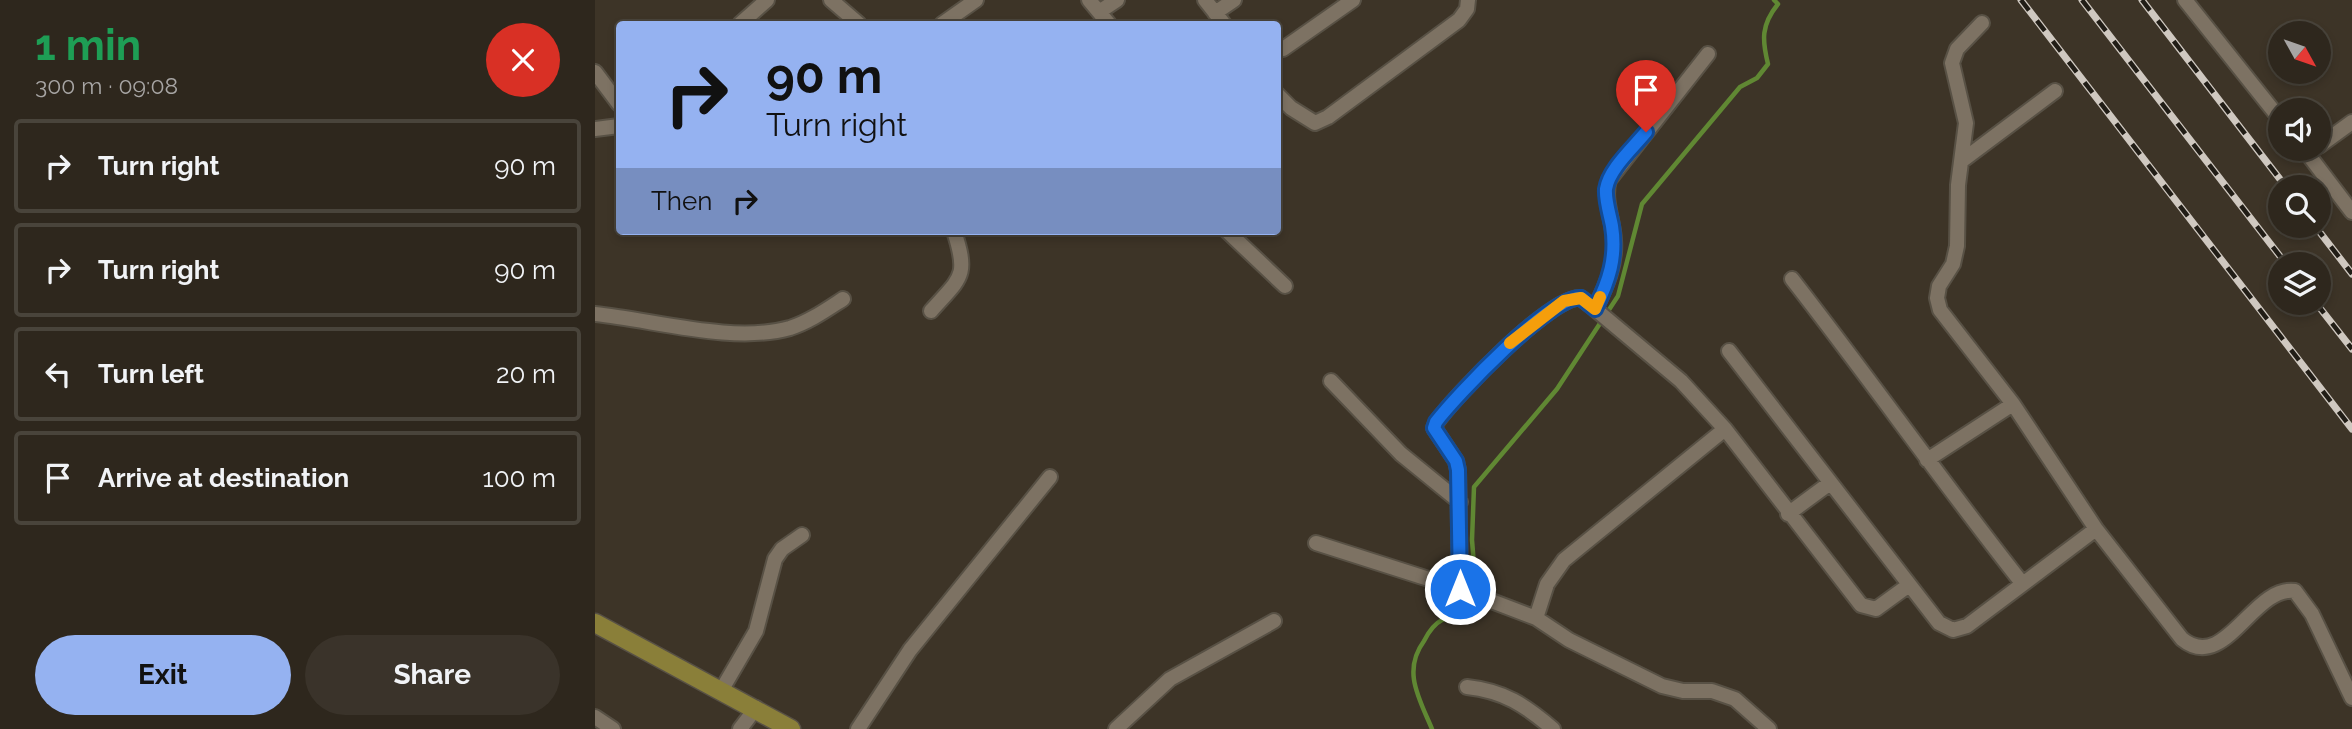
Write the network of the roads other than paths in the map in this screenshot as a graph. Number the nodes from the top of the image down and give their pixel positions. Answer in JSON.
{"nodes":[{"id":1,"x":767,"y":0,"type":"edge"},
{"id":2,"x":831,"y":0,"type":"edge"},
{"id":3,"x":976,"y":0,"type":"edge"},
{"id":4,"x":1089,"y":0,"type":"edge"},
{"id":5,"x":1117,"y":0,"type":"edge"},
{"id":6,"x":1205,"y":0,"type":"edge"},
{"id":7,"x":1234,"y":0,"type":"edge"},
{"id":8,"x":1353,"y":0,"type":"edge"},
{"id":9,"x":1468,"y":0,"type":"edge"},
{"id":10,"x":2185,"y":0,"type":"edge"},
{"id":11,"x":1099,"y":12,"type":"junction"},
{"id":12,"x":1219,"y":19,"type":"edge"},
{"id":13,"x":743,"y":21,"type":"edge"},
{"id":14,"x":856,"y":21,"type":"edge"},
{"id":15,"x":945,"y":21,"type":"edge"},
{"id":16,"x":1106,"y":21,"type":"edge"},
{"id":17,"x":1982,"y":23,"type":"dead end"},
{"id":18,"x":1283,"y":49,"type":"dead end"},
{"id":19,"x":1708,"y":54,"type":"dead end"},
{"id":20,"x":595,"y":72,"type":"edge"},
{"id":21,"x":2055,"y":91,"type":"dead end"},
{"id":22,"x":1281,"y":98,"type":"edge"},
{"id":23,"x":616,"y":100,"type":"edge"},
{"id":24,"x":2268,"y":104,"type":"edge"},
{"id":25,"x":2352,"y":122,"type":"edge"},
{"id":26,"x":616,"y":126,"type":"edge"},
{"id":27,"x":595,"y":129,"type":"edge"},
{"id":28,"x":2331,"y":136,"type":"edge"},
{"id":29,"x":1963,"y":159,"type":"junction"},
{"id":30,"x":2319,"y":161,"type":"edge"},
{"id":31,"x":2352,"y":212,"type":"edge"},
{"id":32,"x":955,"y":235,"type":"edge"},
{"id":33,"x":1231,"y":235,"type":"edge"},
{"id":34,"x":1792,"y":279,"type":"dead end"},
{"id":35,"x":1285,"y":286,"type":"dead end"},
{"id":36,"x":843,"y":299,"type":"dead end"},
{"id":37,"x":1598,"y":310,"type":"junction"},
{"id":38,"x":931,"y":311,"type":"dead end"},
{"id":39,"x":595,"y":314,"type":"edge"},
{"id":40,"x":1728,"y":351,"type":"dead end"},
{"id":41,"x":1331,"y":381,"type":"dead end"},
{"id":42,"x":2013,"y":404,"type":"junction"},
{"id":43,"x":1725,"y":429,"type":"junction"},
{"id":44,"x":1927,"y":460,"type":"junction"},
{"id":45,"x":1050,"y":477,"type":"dead end"},
{"id":46,"x":1830,"y":483,"type":"junction"},
{"id":47,"x":1460,"y":502,"type":"junction"},
{"id":48,"x":1789,"y":514,"type":"junction"},
{"id":49,"x":2096,"y":529,"type":"junction"},
{"id":50,"x":802,"y":535,"type":"dead end"},
{"id":51,"x":1316,"y":543,"type":"dead end"},
{"id":52,"x":2022,"y":583,"type":"junction"},
{"id":53,"x":1909,"y":584,"type":"junction"},
{"id":54,"x":1460,"y":589,"type":"junction"},
{"id":55,"x":1536,"y":618,"type":"junction"},
{"id":56,"x":1274,"y":621,"type":"dead end"},
{"id":57,"x":595,"y":623,"type":"edge"},
{"id":58,"x":1467,"y":687,"type":"dead end"},
{"id":59,"x":721,"y":691,"type":"junction"},
{"id":60,"x":2352,"y":698,"type":"edge"},
{"id":61,"x":757,"y":708,"type":"junction"},
{"id":62,"x":595,"y":717,"type":"edge"},
{"id":63,"x":613,"y":729,"type":"edge"},
{"id":64,"x":740,"y":729,"type":"edge"},
{"id":65,"x":791,"y":729,"type":"edge"},
{"id":66,"x":858,"y":729,"type":"edge"},
{"id":67,"x":1116,"y":729,"type":"edge"},
{"id":68,"x":1553,"y":729,"type":"edge"},
{"id":69,"x":1769,"y":729,"type":"edge"}],
"edges":[{"from":1,"to":13,"type":"street"},
{"from":2,"to":14,"type":"street"},
{"from":3,"to":15,"type":"street"},
{"from":4,"to":11,"type":"street"},
{"from":5,"to":11,"type":"street"},
{"from":6,"to":12,"type":"street"},
{"from":7,"to":12,"type":"street"},
{"from":8,"to":18,"type":"street"},
{"from":9,"to":22,"type":"street"},
{"from":10,"to":24,"type":"street"},
{"from":11,"to":16,"type":"street"},
{"from":17,"to":29,"type":"street"},
{"from":19,"to":37,"type":"street"},
{"from":20,"to":23,"type":"street"},
{"from":21,"to":29,"type":"street"},
{"from":25,"to":28,"type":"street"},
{"from":26,"to":27,"type":"street"},
{"from":29,"to":42,"type":"street"},
{"from":30,"to":31,"type":"street"},
{"from":32,"to":38,"type":"street"},
{"from":33,"to":35,"type":"street"},
{"from":34,"to":44,"type":"street"},
{"from":36,"to":39,"type":"street"},
{"from":37,"to":43,"type":"street"},
{"from":37,"to":47,"type":"street"},
{"from":40,"to":46,"type":"street"},
{"from":41,"to":47,"type":"street"},
{"from":42,"to":44,"type":"street"},
{"from":42,"to":49,"type":"street"},
{"from":43,"to":48,"type":"street"},
{"from":43,"to":55,"type":"street"},
{"from":44,"to":52,"type":"street"},
{"from":45,"to":66,"type":"street"},
{"from":46,"to":48,"type":"street"},
{"from":46,"to":53,"type":"street"},
{"from":47,"to":54,"type":"street"},
{"from":48,"to":53,"type":"street"},
{"from":49,"to":52,"type":"street"},
{"from":49,"to":60,"type":"street"},
{"from":50,"to":59,"type":"street"},
{"from":51,"to":54,"type":"street"},
{"from":52,"to":53,"type":"street"},
{"from":54,"to":55,"type":"street"},
{"from":55,"to":69,"type":"street"},
{"from":56,"to":67,"type":"street"},
{"from":57,"to":59,"type":"main road"},
{"from":58,"to":68,"type":"street"},
{"from":59,"to":61,"type":"main road"},
{"from":61,"to":64,"type":"street"},
{"from":61,"to":65,"type":"main road"},
{"from":62,"to":63,"type":"street"}]}
